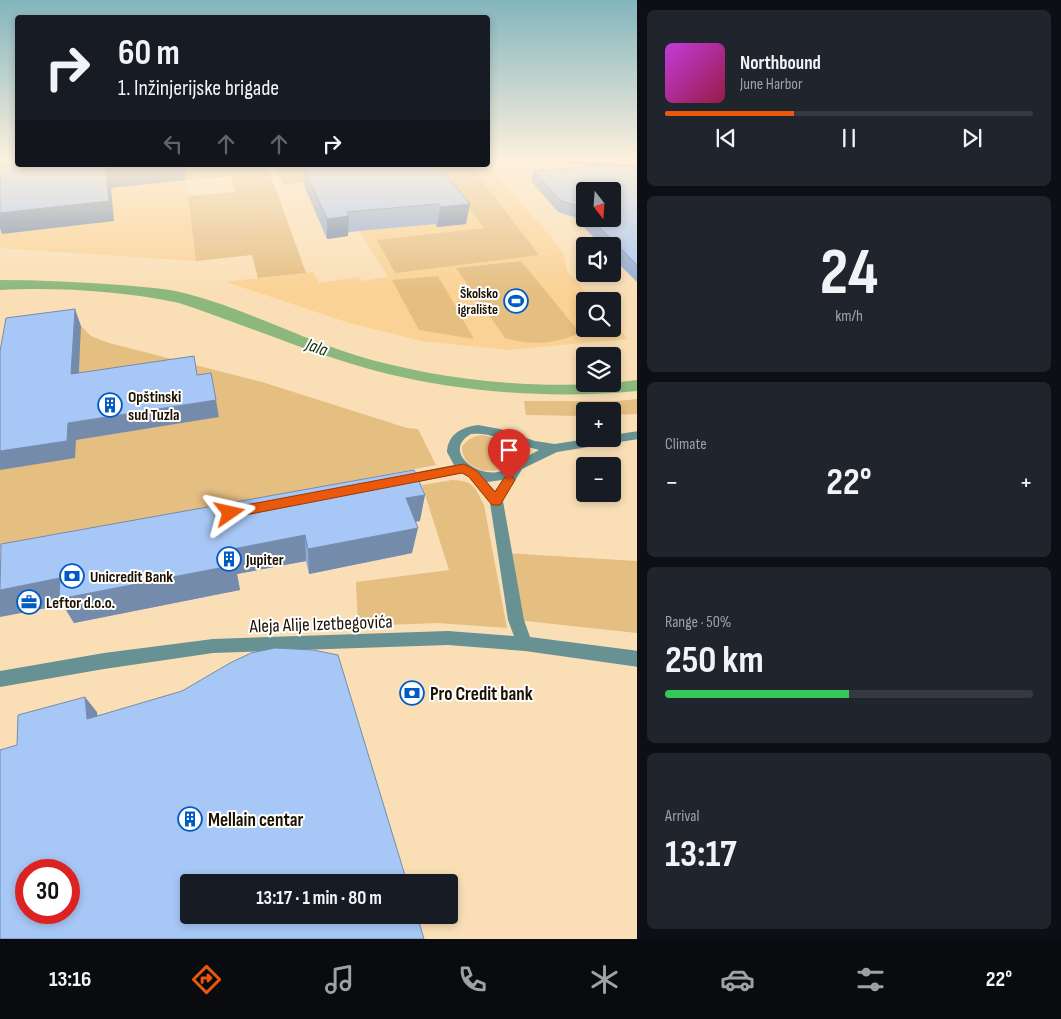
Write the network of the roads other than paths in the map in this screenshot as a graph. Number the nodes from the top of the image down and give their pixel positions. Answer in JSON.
{"nodes":[{"id":1,"x":504,"y":435,"type":"junction"},
{"id":2,"x":637,"y":435,"type":"edge"},
{"id":3,"x":555,"y":448,"type":"junction"},
{"id":4,"x":517,"y":468,"type":"junction"},
{"id":5,"x":469,"y":471,"type":"junction"},
{"id":6,"x":390,"y":483,"type":"edge"},
{"id":7,"x":496,"y":501,"type":"junction"},
{"id":8,"x":525,"y":644,"type":"junction"},
{"id":9,"x":637,"y":659,"type":"edge"},
{"id":10,"x":4,"y":678,"type":"edge"}],
"edges":[{"from":1,"to":3,"type":"street"},
{"from":1,"to":4,"type":"street"},
{"from":1,"to":5,"type":"street"},
{"from":2,"to":3,"type":"street"},
{"from":3,"to":4,"type":"street"},
{"from":4,"to":5,"type":"street"},
{"from":4,"to":7,"type":"street"},
{"from":5,"to":6,"type":"street"},
{"from":5,"to":7,"type":"street"},
{"from":7,"to":8,"type":"street"},
{"from":8,"to":9,"type":"street","name":"Aleja Alije Izetbegovića"},
{"from":8,"to":10,"type":"street","name":"Aleja Alije Izetbegovića"}]}
